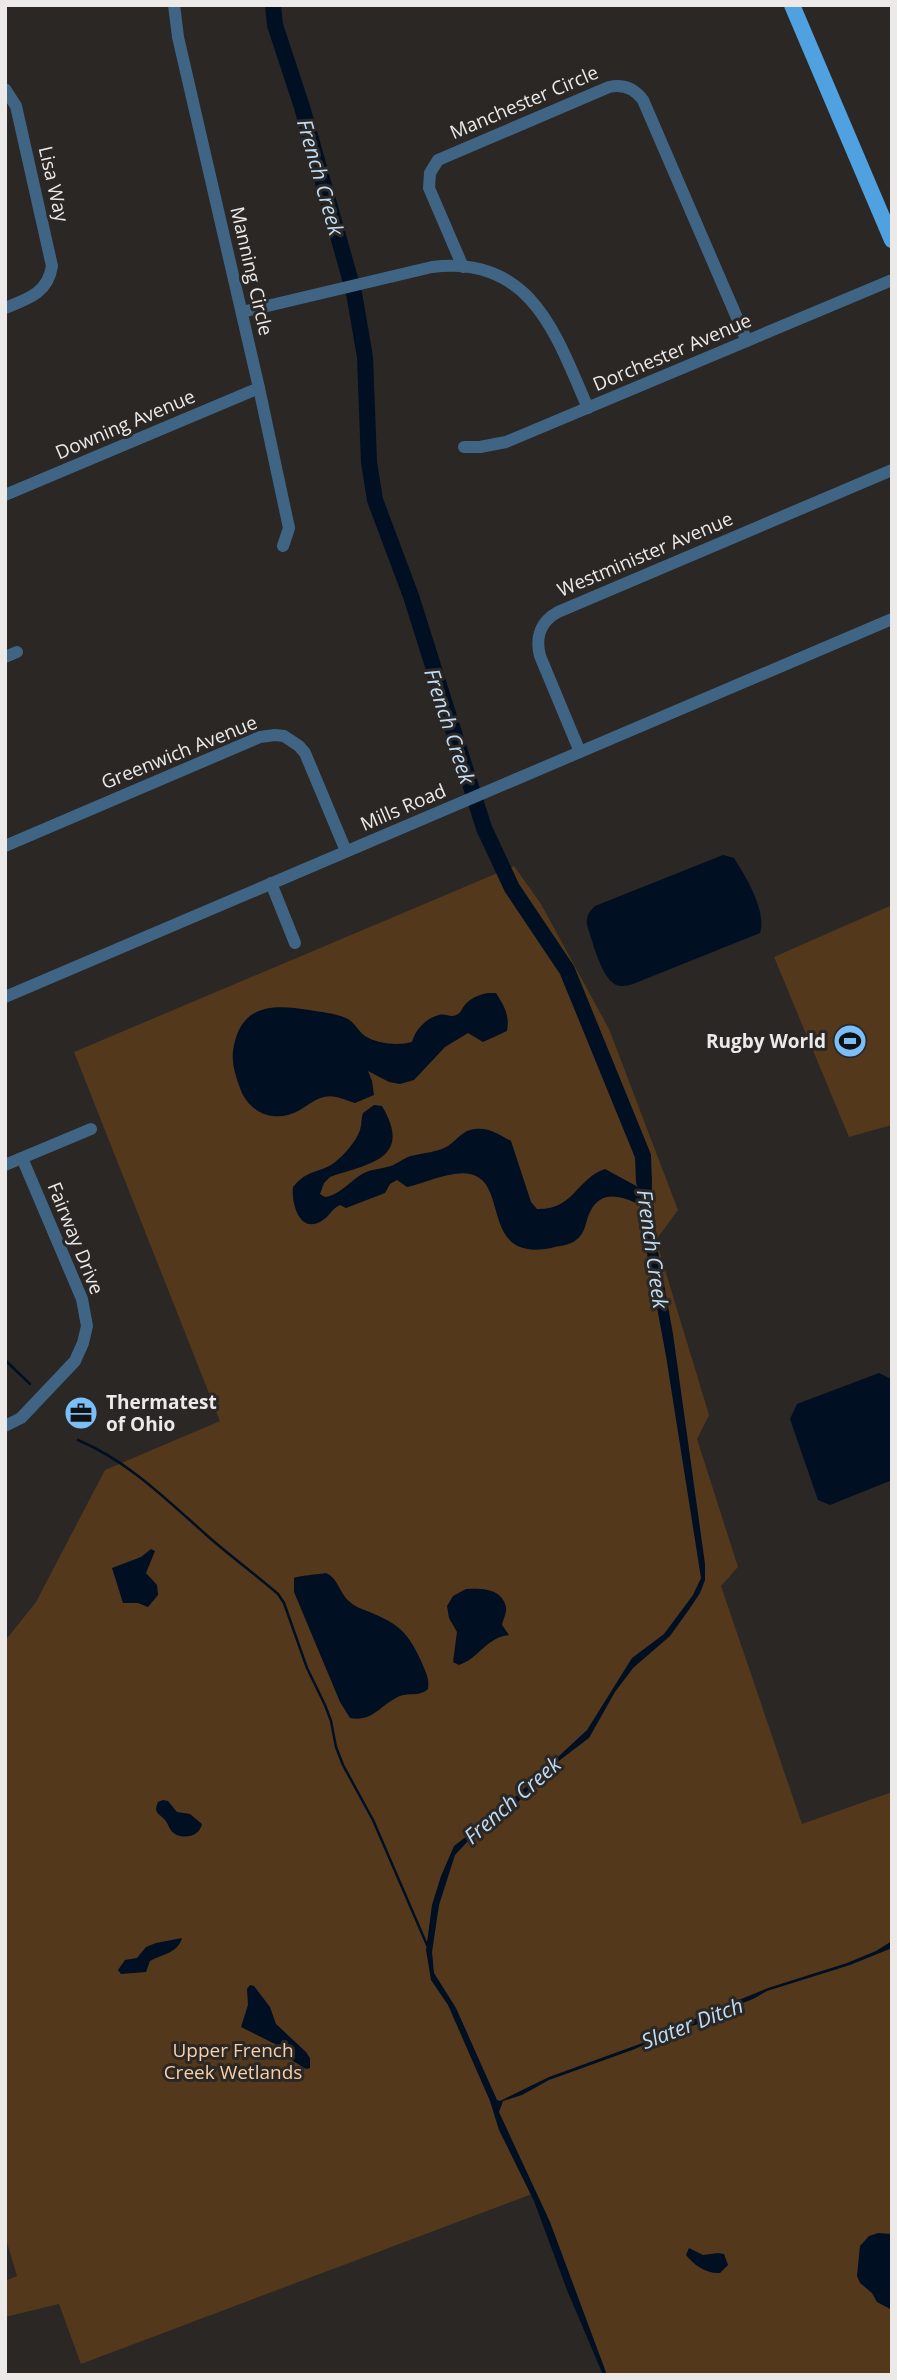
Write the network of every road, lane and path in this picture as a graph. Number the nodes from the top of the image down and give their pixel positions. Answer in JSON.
{"nodes":[{"id":1,"x":174,"y":5,"type":"edge"},
{"id":2,"x":792,"y":5,"type":"edge"},
{"id":3,"x":8,"y":91,"type":"edge"},
{"id":4,"x":892,"y":240,"type":"edge"},
{"id":5,"x":463,"y":267,"type":"junction"},
{"id":6,"x":892,"y":280,"type":"edge"},
{"id":7,"x":5,"y":308,"type":"edge"},
{"id":8,"x":242,"y":312,"type":"junction"},
{"id":9,"x":747,"y":341,"type":"junction"},
{"id":10,"x":259,"y":388,"type":"junction"},
{"id":11,"x":588,"y":408,"type":"junction"},
{"id":12,"x":464,"y":447,"type":"dead end"},
{"id":13,"x":892,"y":470,"type":"edge"},
{"id":14,"x":5,"y":495,"type":"edge"},
{"id":15,"x":283,"y":546,"type":"dead end"},
{"id":16,"x":892,"y":619,"type":"edge"},
{"id":17,"x":580,"y":752,"type":"junction"},
{"id":18,"x":5,"y":846,"type":"edge"},
{"id":19,"x":346,"y":851,"type":"junction"},
{"id":20,"x":271,"y":883,"type":"junction"},
{"id":21,"x":295,"y":943,"type":"dead end"},
{"id":22,"x":5,"y":997,"type":"edge"},
{"id":23,"x":91,"y":1129,"type":"dead end"},
{"id":24,"x":22,"y":1158,"type":"junction"},
{"id":25,"x":5,"y":1165,"type":"edge"},
{"id":26,"x":5,"y":1426,"type":"edge"}],
"edges":[{"from":1,"to":8,"type":"street","name":"Manning Circle"},
{"from":2,"to":4,"type":"main road"},
{"from":3,"to":7,"type":"street","name":"Lisa Way"},
{"from":5,"to":8,"type":"street"},
{"from":5,"to":9,"type":"street","name":"Manchester Circle"},
{"from":5,"to":11,"type":"street"},
{"from":6,"to":9,"type":"street","name":"Dorchester Avenue"},
{"from":8,"to":10,"type":"street","name":"Manning Circle"},
{"from":9,"to":11,"type":"street","name":"Dorchester Avenue"},
{"from":10,"to":14,"type":"street","name":"Downing Avenue"},
{"from":10,"to":15,"type":"street","name":"Manning Circle"},
{"from":11,"to":12,"type":"street","name":"Dorchester Avenue"},
{"from":13,"to":17,"type":"street","name":"Westminister Avenue"},
{"from":16,"to":17,"type":"street","name":"Mills Road"},
{"from":17,"to":19,"type":"street","name":"Mills Road"},
{"from":18,"to":19,"type":"street","name":"Greenwich Avenue"},
{"from":19,"to":20,"type":"street","name":"Mills Road"},
{"from":20,"to":21,"type":"street"},
{"from":20,"to":22,"type":"street","name":"Mills Road"},
{"from":23,"to":24,"type":"street"},
{"from":24,"to":25,"type":"street"},
{"from":24,"to":26,"type":"street","name":"Fairway Drive"}]}
